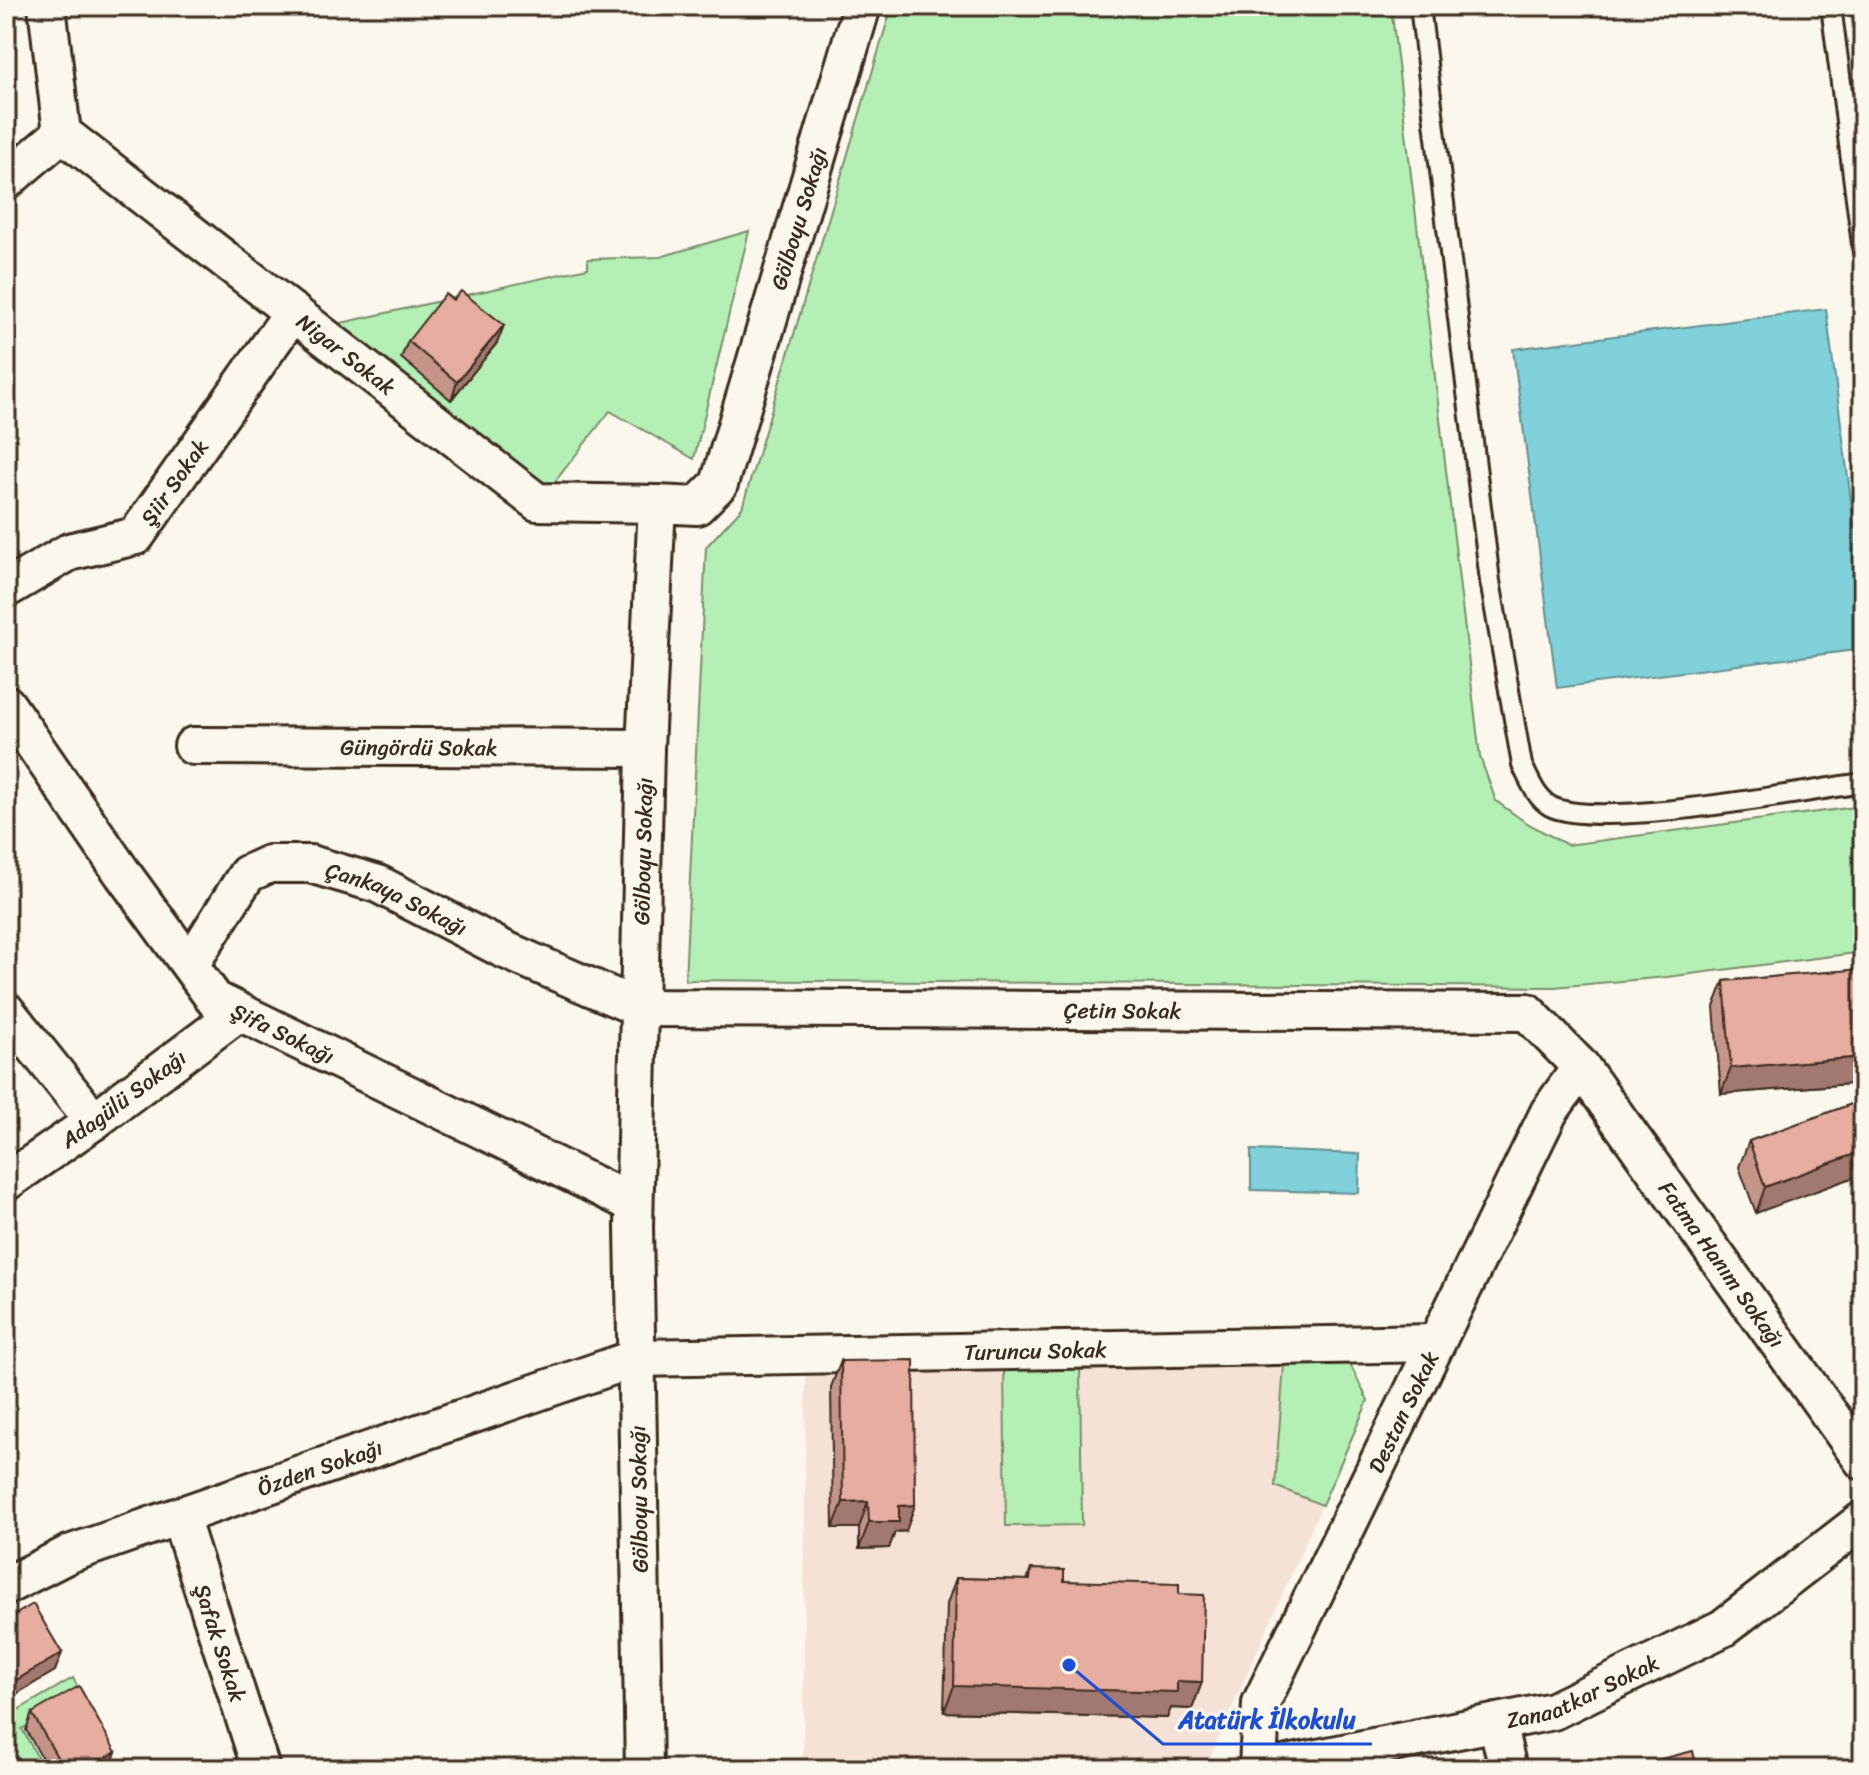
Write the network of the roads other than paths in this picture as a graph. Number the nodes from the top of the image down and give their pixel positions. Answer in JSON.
{"nodes":[{"id":1,"x":47,"y":6,"type":"edge"},
{"id":2,"x":862,"y":6,"type":"edge"},
{"id":3,"x":1420,"y":6,"type":"edge"},
{"id":4,"x":1831,"y":6,"type":"edge"},
{"id":5,"x":62,"y":133,"type":"junction"},
{"id":6,"x":6,"y":181,"type":"edge"},
{"id":7,"x":1863,"y":252,"type":"edge"},
{"id":8,"x":293,"y":312,"type":"junction"},
{"id":9,"x":657,"y":504,"type":"junction"},
{"id":10,"x":6,"y":589,"type":"edge"},
{"id":11,"x":6,"y":704,"type":"edge"},
{"id":12,"x":193,"y":746,"type":"dead end"},
{"id":13,"x":645,"y":748,"type":"junction"},
{"id":14,"x":1863,"y":783,"type":"edge"},
{"id":15,"x":190,"y":965,"type":"junction"},
{"id":16,"x":639,"y":1008,"type":"junction"},
{"id":17,"x":6,"y":1011,"type":"edge"},
{"id":18,"x":239,"y":1012,"type":"junction"},
{"id":19,"x":1581,"y":1067,"type":"junction"},
{"id":20,"x":94,"y":1121,"type":"junction"},
{"id":21,"x":6,"y":1182,"type":"edge"},
{"id":22,"x":634,"y":1204,"type":"junction"},
{"id":23,"x":1435,"y":1343,"type":"junction"},
{"id":24,"x":636,"y":1358,"type":"junction"},
{"id":25,"x":1863,"y":1461,"type":"edge"},
{"id":26,"x":180,"y":1517,"type":"junction"},
{"id":27,"x":1863,"y":1520,"type":"edge"},
{"id":28,"x":6,"y":1586,"type":"edge"},
{"id":29,"x":1497,"y":1722,"type":"junction"},
{"id":30,"x":261,"y":1769,"type":"edge"},
{"id":31,"x":644,"y":1769,"type":"edge"},
{"id":32,"x":1260,"y":1769,"type":"edge"},
{"id":33,"x":1508,"y":1769,"type":"edge"}],
"edges":[{"from":1,"to":5,"type":"street"},
{"from":2,"to":9,"type":"street","name":"Gölboyu Sokağı"},
{"from":3,"to":14,"type":"lane"},
{"from":4,"to":7,"type":"lane"},
{"from":5,"to":6,"type":"street"},
{"from":5,"to":8,"type":"street","name":"Nigar Sokak"},
{"from":8,"to":9,"type":"street","name":"Nigar Sokak"},
{"from":8,"to":10,"type":"street","name":"Şiir Sokak"},
{"from":9,"to":13,"type":"street","name":"Gölboyu Sokağı"},
{"from":11,"to":15,"type":"street","name":"Şifa Sokağı"},
{"from":12,"to":13,"type":"street","name":"Güngördü Sokak"},
{"from":13,"to":16,"type":"street","name":"Gölboyu Sokağı"},
{"from":15,"to":16,"type":"street","name":"Çankaya Sokağı"},
{"from":15,"to":18,"type":"street","name":"Şifa Sokağı"},
{"from":16,"to":19,"type":"street","name":"Çetin Sokak"},
{"from":16,"to":22,"type":"street","name":"Gölboyu Sokağı"},
{"from":17,"to":20,"type":"street"},
{"from":18,"to":20,"type":"street","name":"Adagülü Sokağı"},
{"from":18,"to":22,"type":"street","name":"Şifa Sokağı"},
{"from":19,"to":23,"type":"street","name":"Destan Sokak"},
{"from":19,"to":25,"type":"street","name":"Fatma Hanım Sokağı"},
{"from":20,"to":21,"type":"street","name":"Adagülü Sokağı"},
{"from":22,"to":24,"type":"street","name":"Gölboyu Sokağı"},
{"from":23,"to":24,"type":"street","name":"Turuncu Sokak"},
{"from":23,"to":32,"type":"street","name":"Destan Sokak"},
{"from":24,"to":26,"type":"street","name":"Özden Sokağı"},
{"from":24,"to":31,"type":"street","name":"Gölboyu Sokağı"},
{"from":26,"to":28,"type":"street","name":"Özden Sokağı"},
{"from":26,"to":30,"type":"street","name":"Şafak Sokak"},
{"from":27,"to":29,"type":"street","name":"Zanaatkar Sokak"},
{"from":29,"to":32,"type":"street","name":"Zanaatkar Sokak"},
{"from":29,"to":33,"type":"street"}]}
